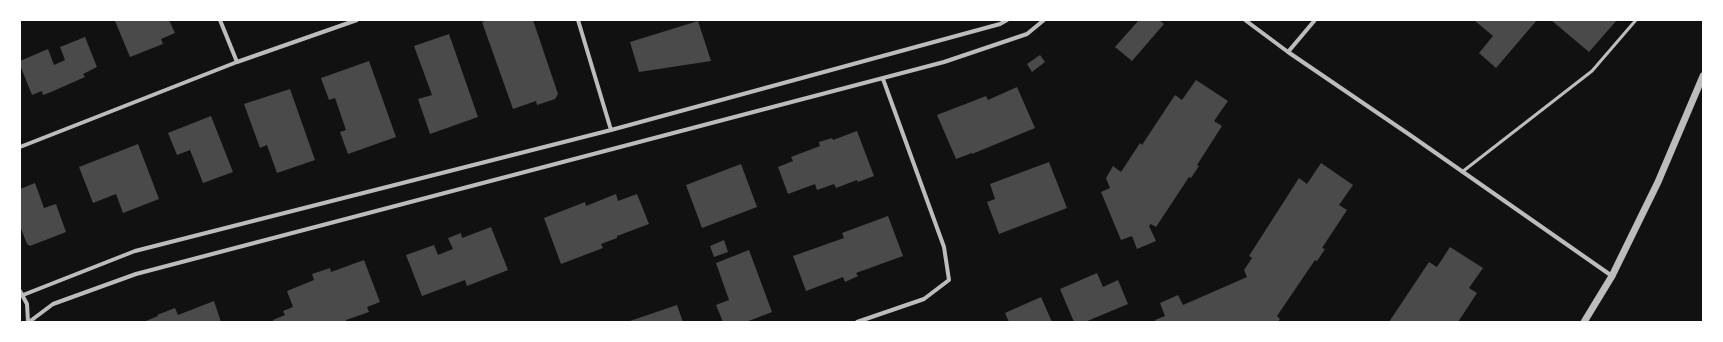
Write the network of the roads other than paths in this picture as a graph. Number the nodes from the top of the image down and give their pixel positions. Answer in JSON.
{"nodes":[{"id":1,"x":220,"y":20,"type":"edge"},
{"id":2,"x":357,"y":20,"type":"edge"},
{"id":3,"x":578,"y":20,"type":"edge"},
{"id":4,"x":1007,"y":20,"type":"edge"},
{"id":5,"x":1044,"y":20,"type":"edge"},
{"id":6,"x":1246,"y":20,"type":"edge"},
{"id":7,"x":1315,"y":20,"type":"edge"},
{"id":8,"x":1636,"y":20,"type":"edge"},
{"id":9,"x":1288,"y":52,"type":"junction"},
{"id":10,"x":238,"y":62,"type":"junction"},
{"id":11,"x":883,"y":79,"type":"junction"},
{"id":12,"x":1702,"y":79,"type":"edge"},
{"id":13,"x":611,"y":130,"type":"junction"},
{"id":14,"x":20,"y":147,"type":"edge"},
{"id":15,"x":1462,"y":172,"type":"junction"},
{"id":16,"x":1612,"y":276,"type":"junction"},
{"id":17,"x":22,"y":293,"type":"edge"},
{"id":18,"x":29,"y":322,"type":"edge"},
{"id":19,"x":857,"y":322,"type":"edge"},
{"id":20,"x":1584,"y":322,"type":"edge"}],
"edges":[{"from":1,"to":10,"type":"street"},
{"from":2,"to":10,"type":"street"},
{"from":3,"to":13,"type":"street"},
{"from":4,"to":13,"type":"street"},
{"from":5,"to":11,"type":"street"},
{"from":6,"to":9,"type":"street"},
{"from":7,"to":9,"type":"street"},
{"from":8,"to":15,"type":"lane"},
{"from":9,"to":15,"type":"street"},
{"from":10,"to":14,"type":"street"},
{"from":11,"to":18,"type":"street"},
{"from":11,"to":19,"type":"street"},
{"from":12,"to":16,"type":"street"},
{"from":13,"to":17,"type":"street"},
{"from":15,"to":16,"type":"street"},
{"from":16,"to":20,"type":"street"},
{"from":17,"to":18,"type":"street"}]}
